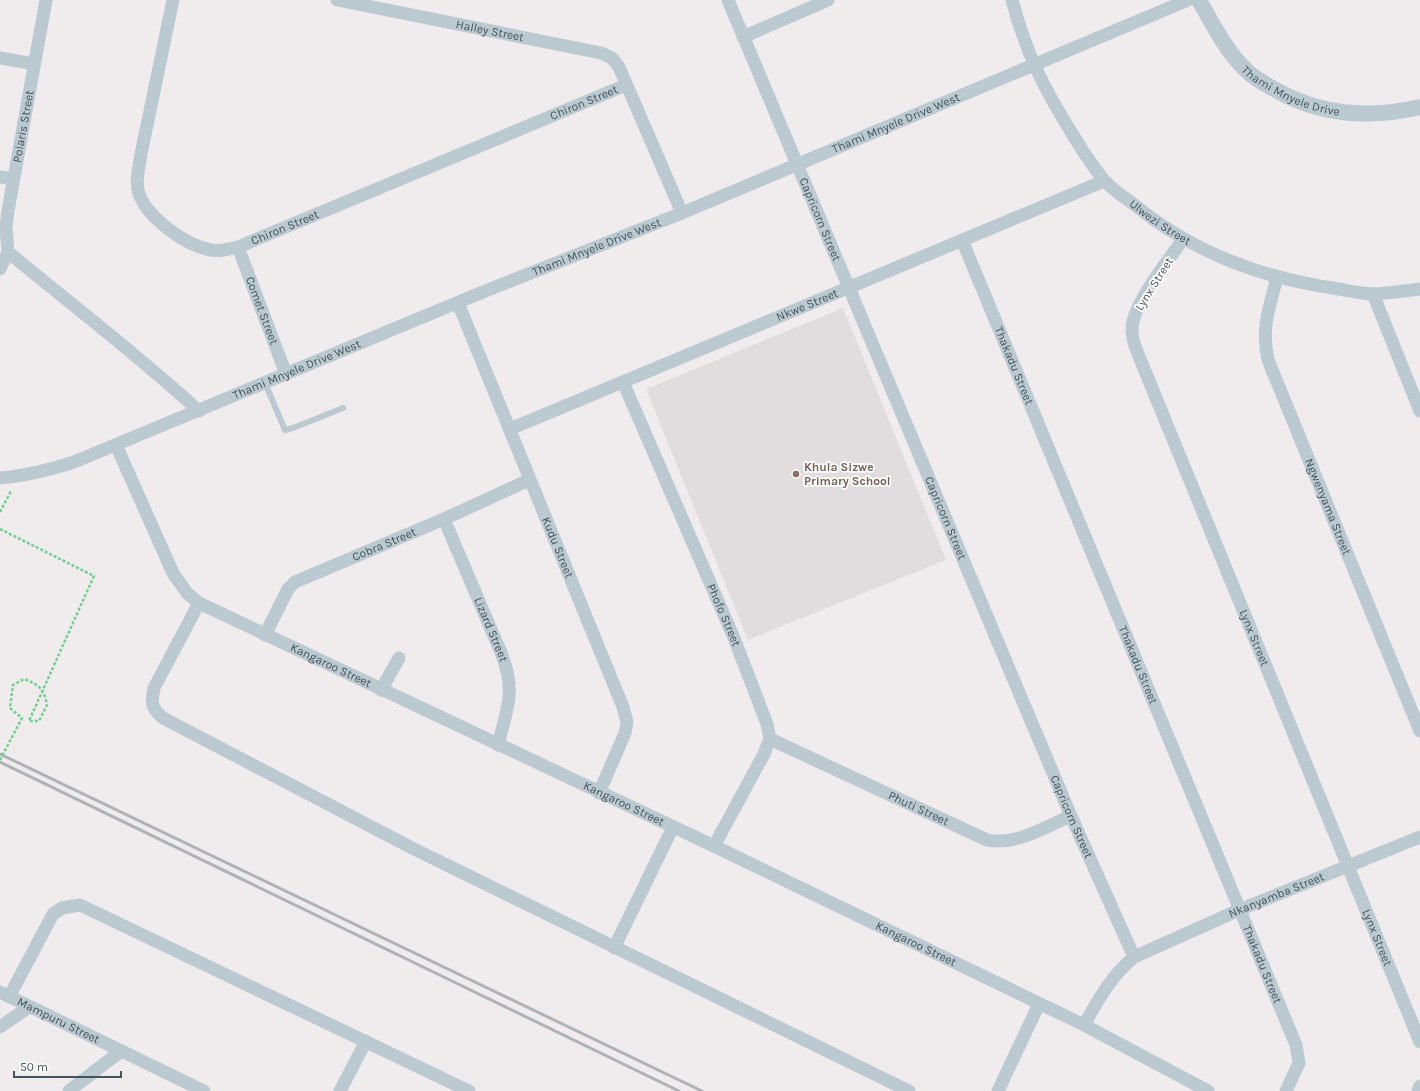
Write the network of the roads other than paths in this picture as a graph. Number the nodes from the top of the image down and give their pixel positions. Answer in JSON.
{"nodes":[{"id":1,"x":46,"y":0,"type":"edge"},
{"id":2,"x":172,"y":0,"type":"edge"},
{"id":3,"x":337,"y":0,"type":"edge"},
{"id":4,"x":728,"y":0,"type":"edge"},
{"id":5,"x":828,"y":0,"type":"edge"},
{"id":6,"x":1012,"y":0,"type":"edge"},
{"id":7,"x":1188,"y":0,"type":"edge"},
{"id":8,"x":1199,"y":0,"type":"edge"},
{"id":9,"x":743,"y":37,"type":"junction"},
{"id":10,"x":0,"y":58,"type":"edge"},
{"id":11,"x":34,"y":64,"type":"junction"},
{"id":12,"x":1033,"y":64,"type":"junction"},
{"id":13,"x":626,"y":84,"type":"junction"},
{"id":14,"x":1420,"y":107,"type":"edge"},
{"id":15,"x":796,"y":164,"type":"junction"},
{"id":16,"x":6,"y":178,"type":"edge"},
{"id":17,"x":1104,"y":181,"type":"junction"},
{"id":18,"x":682,"y":213,"type":"junction"},
{"id":19,"x":1183,"y":239,"type":"junction"},
{"id":20,"x":962,"y":240,"type":"junction"},
{"id":21,"x":238,"y":247,"type":"junction"},
{"id":22,"x":8,"y":252,"type":"junction"},
{"id":23,"x":0,"y":269,"type":"edge"},
{"id":24,"x":1277,"y":278,"type":"junction"},
{"id":25,"x":849,"y":288,"type":"junction"},
{"id":26,"x":1420,"y":289,"type":"edge"},
{"id":27,"x":1373,"y":294,"type":"junction"},
{"id":28,"x":458,"y":303,"type":"junction"},
{"id":29,"x":286,"y":374,"type":"junction"},
{"id":30,"x":623,"y":382,"type":"junction"},
{"id":31,"x":265,"y":383,"type":"junction"},
{"id":32,"x":343,"y":408,"type":"dead end"},
{"id":33,"x":199,"y":411,"type":"junction"},
{"id":34,"x":1420,"y":411,"type":"edge"},
{"id":35,"x":510,"y":429,"type":"junction"},
{"id":36,"x":116,"y":445,"type":"junction"},
{"id":37,"x":0,"y":478,"type":"edge"},
{"id":38,"x":529,"y":480,"type":"junction"},
{"id":39,"x":444,"y":519,"type":"junction"},
{"id":40,"x":199,"y":603,"type":"junction"},
{"id":41,"x":266,"y":635,"type":"junction"},
{"id":42,"x":399,"y":658,"type":"dead end"},
{"id":43,"x":381,"y":690,"type":"junction"},
{"id":44,"x":1420,"y":731,"type":"edge"},
{"id":45,"x":770,"y":739,"type":"junction"},
{"id":46,"x":498,"y":745,"type":"junction"},
{"id":47,"x":600,"y":793,"type":"junction"},
{"id":48,"x":1071,"y":816,"type":"junction"},
{"id":49,"x":673,"y":827,"type":"junction"},
{"id":50,"x":1420,"y":837,"type":"edge"},
{"id":51,"x":714,"y":846,"type":"junction"},
{"id":52,"x":1349,"y":866,"type":"junction"},
{"id":53,"x":1239,"y":910,"type":"junction"},
{"id":54,"x":614,"y":948,"type":"junction"},
{"id":55,"x":1134,"y":957,"type":"junction"},
{"id":56,"x":5,"y":995,"type":"edge"},
{"id":57,"x":1039,"y":1004,"type":"junction"},
{"id":58,"x":29,"y":1007,"type":"junction"},
{"id":59,"x":1084,"y":1025,"type":"junction"},
{"id":60,"x":0,"y":1027,"type":"edge"},
{"id":61,"x":366,"y":1041,"type":"junction"},
{"id":62,"x":1420,"y":1042,"type":"edge"},
{"id":63,"x":121,"y":1051,"type":"junction"},
{"id":64,"x":1420,"y":1086,"type":"edge"},
{"id":65,"x":69,"y":1091,"type":"edge"},
{"id":66,"x":204,"y":1091,"type":"edge"},
{"id":67,"x":340,"y":1091,"type":"edge"},
{"id":68,"x":469,"y":1091,"type":"edge"},
{"id":69,"x":909,"y":1091,"type":"edge"},
{"id":70,"x":998,"y":1091,"type":"edge"},
{"id":71,"x":1208,"y":1091,"type":"edge"},
{"id":72,"x":1286,"y":1091,"type":"edge"},
{"id":73,"x":1418,"y":1091,"type":"edge"}],
"edges":[{"from":1,"to":11,"type":"street","name":"Polaris Street"},
{"from":2,"to":21,"type":"street","name":"Chiron Street"},
{"from":3,"to":13,"type":"street","name":"Halley Street"},
{"from":4,"to":9,"type":"street","name":"Capricorn Street"},
{"from":5,"to":9,"type":"street"},
{"from":6,"to":12,"type":"street","name":"Ulwezi Street"},
{"from":7,"to":12,"type":"street","name":"Thami Mnyele Drive West"},
{"from":8,"to":14,"type":"street","name":"Thami Mnyele Drive"},
{"from":9,"to":15,"type":"street","name":"Capricorn Street"},
{"from":10,"to":11,"type":"street"},
{"from":11,"to":16,"type":"street","name":"Polaris Street"},
{"from":12,"to":15,"type":"street","name":"Thami Mnyele Drive West"},
{"from":12,"to":17,"type":"street","name":"Ulwezi Street"},
{"from":13,"to":18,"type":"street","name":"Halley Street"},
{"from":13,"to":21,"type":"street","name":"Chiron Street"},
{"from":15,"to":18,"type":"street","name":"Thami Mnyele Drive West"},
{"from":15,"to":25,"type":"street","name":"Capricorn Street"},
{"from":16,"to":22,"type":"street","name":"Polaris Street"},
{"from":17,"to":19,"type":"street","name":"Ulwezi Street"},
{"from":17,"to":20,"type":"street","name":"Nkwe Street"},
{"from":18,"to":28,"type":"street","name":"Thami Mnyele Drive West"},
{"from":19,"to":24,"type":"street","name":"Ulwezi Street"},
{"from":19,"to":52,"type":"street","name":"Lynx Street"},
{"from":20,"to":25,"type":"street","name":"Nkwe Street"},
{"from":20,"to":53,"type":"street","name":"Thakadu Street"},
{"from":21,"to":29,"type":"street","name":"Comet Street"},
{"from":22,"to":23,"type":"street","name":"Polaris Street"},
{"from":22,"to":33,"type":"street"},
{"from":24,"to":27,"type":"street","name":"Ulwezi Street"},
{"from":24,"to":44,"type":"street","name":"Ngwenyama Street"},
{"from":25,"to":30,"type":"street","name":"Nkwe Street"},
{"from":25,"to":48,"type":"street","name":"Capricorn Street"},
{"from":26,"to":27,"type":"street","name":"Ulwezi Street"},
{"from":27,"to":34,"type":"street"},
{"from":28,"to":29,"type":"street","name":"Thami Mnyele Drive West"},
{"from":28,"to":35,"type":"street","name":"Kudu Street"},
{"from":29,"to":31,"type":"street","name":"Thami Mnyele Drive West"},
{"from":30,"to":35,"type":"street","name":"Nkwe Street"},
{"from":30,"to":45,"type":"street","name":"Phofo Street"},
{"from":31,"to":32,"type":"lane"},
{"from":31,"to":33,"type":"street","name":"Thami Mnyele Drive West"},
{"from":33,"to":36,"type":"street","name":"Thami Mnyele Drive West"},
{"from":35,"to":38,"type":"street","name":"Kudu Street"},
{"from":36,"to":37,"type":"street","name":"Thami Mnyele Drive West"},
{"from":36,"to":40,"type":"street","name":"Kangaroo Street"},
{"from":38,"to":39,"type":"street","name":"Cobra Street"},
{"from":38,"to":47,"type":"street","name":"Kudu Street"},
{"from":39,"to":41,"type":"street","name":"Cobra Street"},
{"from":39,"to":46,"type":"street","name":"Lizard Street"},
{"from":40,"to":41,"type":"street","name":"Kangaroo Street"},
{"from":40,"to":54,"type":"street"},
{"from":41,"to":43,"type":"street","name":"Kangaroo Street"},
{"from":42,"to":43,"type":"street"},
{"from":43,"to":46,"type":"street","name":"Kangaroo Street"},
{"from":45,"to":48,"type":"street","name":"Phuti Street"},
{"from":45,"to":51,"type":"street"},
{"from":46,"to":47,"type":"street","name":"Kangaroo Street"},
{"from":47,"to":49,"type":"street","name":"Kangaroo Street"},
{"from":48,"to":55,"type":"street","name":"Capricorn Street"},
{"from":49,"to":51,"type":"street","name":"Kangaroo Street"},
{"from":49,"to":54,"type":"street"},
{"from":50,"to":52,"type":"street","name":"Nkanyamba Street"},
{"from":51,"to":57,"type":"street","name":"Kangaroo Street"},
{"from":52,"to":53,"type":"street","name":"Nkanyamba Street"},
{"from":52,"to":62,"type":"street","name":"Lynx Street"},
{"from":53,"to":55,"type":"street","name":"Nkanyamba Street"},
{"from":53,"to":72,"type":"street","name":"Thakadu Street"},
{"from":54,"to":69,"type":"street"},
{"from":55,"to":59,"type":"street"},
{"from":56,"to":58,"type":"street","name":"Mampuru Street"},
{"from":56,"to":61,"type":"street"},
{"from":57,"to":59,"type":"street","name":"Kangaroo Street"},
{"from":57,"to":70,"type":"street"},
{"from":58,"to":60,"type":"street"},
{"from":58,"to":63,"type":"street","name":"Mampuru Street"},
{"from":59,"to":71,"type":"street","name":"Kangaroo Street"},
{"from":61,"to":67,"type":"street"},
{"from":61,"to":68,"type":"street"},
{"from":63,"to":65,"type":"street"},
{"from":63,"to":66,"type":"street","name":"Mampuru Street"},
{"from":64,"to":73,"type":"street"}]}
